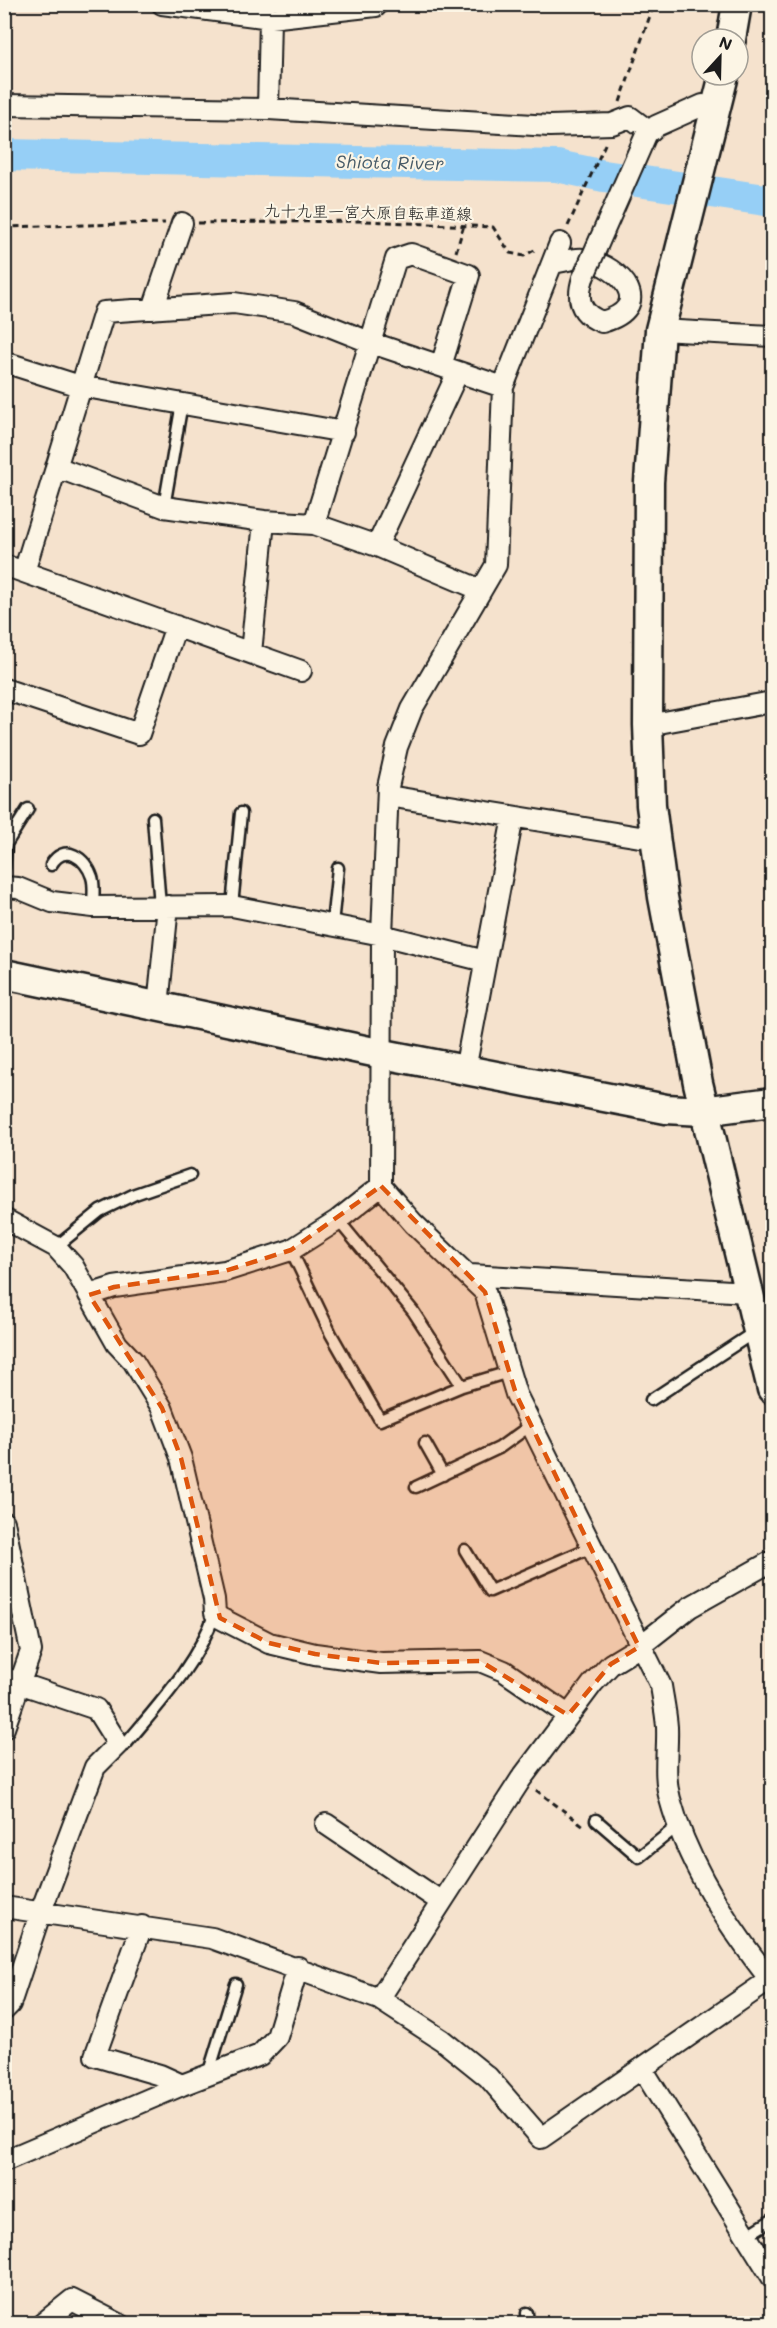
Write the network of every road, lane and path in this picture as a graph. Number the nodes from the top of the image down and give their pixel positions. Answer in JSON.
{"nodes":[{"id":1,"x":162,"y":4,"type":"edge"},
{"id":2,"x":654,"y":4,"type":"edge"},
{"id":3,"x":737,"y":4,"type":"edge"},
{"id":4,"x":376,"y":6,"type":"dead end"},
{"id":5,"x":331,"y":8,"type":"edge"},
{"id":6,"x":270,"y":18,"type":"junction"},
{"id":7,"x":732,"y":27,"type":"edge"},
{"id":8,"x":716,"y":93,"type":"edge"},
{"id":9,"x":4,"y":105,"type":"edge"},
{"id":10,"x":268,"y":109,"type":"junction"},
{"id":11,"x":609,"y":133,"type":"junction"},
{"id":12,"x":646,"y":135,"type":"junction"},
{"id":13,"x":182,"y":223,"type":"junction"},
{"id":14,"x":464,"y":225,"type":"junction"},
{"id":15,"x":4,"y":227,"type":"edge"},
{"id":16,"x":560,"y":243,"type":"junction"},
{"id":17,"x":552,"y":263,"type":"junction"},
{"id":18,"x":452,"y":269,"type":"junction"},
{"id":19,"x":153,"y":309,"type":"junction"},
{"id":20,"x":663,"y":317,"type":"junction"},
{"id":21,"x":772,"y":336,"type":"edge"},
{"id":22,"x":372,"y":343,"type":"junction"},
{"id":23,"x":4,"y":362,"type":"edge"},
{"id":24,"x":449,"y":369,"type":"junction"},
{"id":25,"x":80,"y":386,"type":"junction"},
{"id":26,"x":503,"y":387,"type":"junction"},
{"id":27,"x":182,"y":403,"type":"junction"},
{"id":28,"x":344,"y":432,"type":"junction"},
{"id":29,"x":56,"y":467,"type":"junction"},
{"id":30,"x":164,"y":507,"type":"junction"},
{"id":31,"x":264,"y":521,"type":"junction"},
{"id":32,"x":314,"y":524,"type":"junction"},
{"id":33,"x":377,"y":546,"type":"junction"},
{"id":34,"x":4,"y":565,"type":"edge"},
{"id":35,"x":24,"y":572,"type":"junction"},
{"id":36,"x":481,"y":590,"type":"junction"},
{"id":37,"x":176,"y":626,"type":"junction"},
{"id":38,"x":251,"y":653,"type":"junction"},
{"id":39,"x":301,"y":671,"type":"dead end"},
{"id":40,"x":4,"y":689,"type":"edge"},
{"id":41,"x":772,"y":702,"type":"edge"},
{"id":42,"x":648,"y":725,"type":"junction"},
{"id":43,"x":388,"y":796,"type":"junction"},
{"id":44,"x":28,"y":809,"type":"dead end"},
{"id":45,"x":241,"y":813,"type":"dead end"},
{"id":46,"x":513,"y":817,"type":"junction"},
{"id":47,"x":153,"y":818,"type":"dead end"},
{"id":48,"x":640,"y":837,"type":"dead end"},
{"id":49,"x":51,"y":865,"type":"dead end"},
{"id":50,"x":4,"y":868,"type":"edge"},
{"id":51,"x":338,"y":868,"type":"dead end"},
{"id":52,"x":4,"y":887,"type":"edge"},
{"id":53,"x":164,"y":906,"type":"junction"},
{"id":54,"x":232,"y":906,"type":"junction"},
{"id":55,"x":93,"y":907,"type":"junction"},
{"id":56,"x":332,"y":924,"type":"junction"},
{"id":57,"x":382,"y":935,"type":"junction"},
{"id":58,"x":486,"y":961,"type":"junction"},
{"id":59,"x":4,"y":974,"type":"edge"},
{"id":60,"x":158,"y":1006,"type":"junction"},
{"id":61,"x":383,"y":1054,"type":"junction"},
{"id":62,"x":465,"y":1070,"type":"junction"},
{"id":63,"x":772,"y":1102,"type":"edge"},
{"id":64,"x":703,"y":1111,"type":"junction"},
{"id":65,"x":190,"y":1174,"type":"dead end"},
{"id":66,"x":381,"y":1186,"type":"junction"},
{"id":67,"x":4,"y":1219,"type":"edge"},
{"id":68,"x":338,"y":1220,"type":"junction"},
{"id":69,"x":56,"y":1247,"type":"junction"},
{"id":70,"x":291,"y":1250,"type":"junction"},
{"id":71,"x":470,"y":1275,"type":"junction"},
{"id":72,"x":747,"y":1292,"type":"junction"},
{"id":73,"x":89,"y":1295,"type":"junction"},
{"id":74,"x":757,"y":1330,"type":"junction"},
{"id":75,"x":509,"y":1372,"type":"junction"},
{"id":76,"x":462,"y":1386,"type":"junction"},
{"id":77,"x":772,"y":1389,"type":"edge"},
{"id":78,"x":651,"y":1400,"type":"dead end"},
{"id":79,"x":531,"y":1425,"type":"junction"},
{"id":80,"x":424,"y":1443,"type":"dead end"},
{"id":81,"x":443,"y":1475,"type":"junction"},
{"id":82,"x":416,"y":1487,"type":"dead end"},
{"id":83,"x":4,"y":1522,"type":"edge"},
{"id":84,"x":592,"y":1547,"type":"junction"},
{"id":85,"x":465,"y":1550,"type":"dead end"},
{"id":86,"x":772,"y":1561,"type":"edge"},
{"id":87,"x":215,"y":1612,"type":"junction"},
{"id":88,"x":639,"y":1647,"type":"junction"},
{"id":89,"x":13,"y":1680,"type":"edge"},
{"id":90,"x":568,"y":1715,"type":"junction"},
{"id":91,"x":4,"y":1728,"type":"edge"},
{"id":92,"x":118,"y":1744,"type":"junction"},
{"id":93,"x":521,"y":1779,"type":"junction"},
{"id":94,"x":596,"y":1820,"type":"joint"},
{"id":95,"x":326,"y":1824,"type":"dead end"},
{"id":96,"x":680,"y":1824,"type":"junction"},
{"id":97,"x":440,"y":1901,"type":"junction"},
{"id":98,"x":4,"y":1907,"type":"edge"},
{"id":99,"x":41,"y":1911,"type":"junction"},
{"id":100,"x":142,"y":1926,"type":"junction"},
{"id":101,"x":298,"y":1967,"type":"junction"},
{"id":102,"x":772,"y":1980,"type":"edge"},
{"id":103,"x":236,"y":1983,"type":"dead end"},
{"id":104,"x":379,"y":1999,"type":"junction"},
{"id":105,"x":4,"y":2010,"type":"edge"},
{"id":106,"x":643,"y":2070,"type":"junction"},
{"id":107,"x":208,"y":2075,"type":"junction"},
{"id":108,"x":182,"y":2085,"type":"junction"},
{"id":109,"x":4,"y":2161,"type":"edge"},
{"id":110,"x":772,"y":2220,"type":"edge"},
{"id":111,"x":748,"y":2235,"type":"junction"},
{"id":112,"x":772,"y":2277,"type":"edge"},
{"id":113,"x":42,"y":2324,"type":"edge"},
{"id":114,"x":119,"y":2324,"type":"edge"}],
"edges":[{"from":1,"to":6,"type":"street"},
{"from":2,"to":11,"type":"path"},
{"from":3,"to":7,"type":"street"},
{"from":4,"to":5,"type":"street"},
{"from":5,"to":6,"type":"street"},
{"from":6,"to":10,"type":"street"},
{"from":8,"to":12,"type":"street"},
{"from":8,"to":20,"type":"street"},
{"from":9,"to":10,"type":"street"},
{"from":10,"to":11,"type":"street"},
{"from":11,"to":12,"type":"street"},
{"from":11,"to":16,"type":"path"},
{"from":12,"to":17,"type":"street","bridge":true},
{"from":13,"to":14,"type":"path","name":"九十九里一宮大原自転車道線"},
{"from":13,"to":15,"type":"path","name":"九十九里一宮大原自転車道線"},
{"from":13,"to":19,"type":"street"},
{"from":14,"to":16,"type":"path","name":"九十九里一宮大原自転車道線"},
{"from":14,"to":18,"type":"path"},
{"from":16,"to":17,"type":"street"},
{"from":17,"to":26,"type":"street"},
{"from":18,"to":22,"type":"street"},
{"from":18,"to":24,"type":"street"},
{"from":19,"to":22,"type":"street"},
{"from":19,"to":25,"type":"street"},
{"from":20,"to":21,"type":"street"},
{"from":20,"to":42,"type":"street"},
{"from":22,"to":24,"type":"street"},
{"from":22,"to":28,"type":"street"},
{"from":23,"to":25,"type":"street"},
{"from":24,"to":26,"type":"street"},
{"from":24,"to":33,"type":"street"},
{"from":25,"to":27,"type":"street"},
{"from":25,"to":29,"type":"street"},
{"from":26,"to":36,"type":"street"},
{"from":27,"to":28,"type":"street"},
{"from":27,"to":30,"type":"lane"},
{"from":28,"to":32,"type":"street"},
{"from":29,"to":30,"type":"street"},
{"from":29,"to":35,"type":"street"},
{"from":30,"to":31,"type":"street"},
{"from":31,"to":32,"type":"street"},
{"from":31,"to":38,"type":"street"},
{"from":32,"to":33,"type":"street"},
{"from":33,"to":36,"type":"street"},
{"from":34,"to":35,"type":"street"},
{"from":35,"to":37,"type":"street"},
{"from":36,"to":43,"type":"street"},
{"from":37,"to":38,"type":"street"},
{"from":37,"to":40,"type":"street"},
{"from":38,"to":39,"type":"street"},
{"from":41,"to":42,"type":"street"},
{"from":42,"to":64,"type":"street"},
{"from":43,"to":46,"type":"street"},
{"from":43,"to":57,"type":"street"},
{"from":44,"to":50,"type":"lane"},
{"from":45,"to":54,"type":"lane"},
{"from":46,"to":48,"type":"street"},
{"from":46,"to":58,"type":"street"},
{"from":47,"to":53,"type":"lane"},
{"from":49,"to":55,"type":"lane"},
{"from":51,"to":56,"type":"lane"},
{"from":52,"to":55,"type":"street"},
{"from":53,"to":54,"type":"street"},
{"from":53,"to":55,"type":"street"},
{"from":53,"to":60,"type":"street"},
{"from":54,"to":56,"type":"street"},
{"from":56,"to":57,"type":"street"},
{"from":57,"to":58,"type":"street"},
{"from":57,"to":61,"type":"street"},
{"from":58,"to":62,"type":"street"},
{"from":59,"to":60,"type":"street"},
{"from":60,"to":61,"type":"street"},
{"from":61,"to":62,"type":"street"},
{"from":61,"to":66,"type":"street"},
{"from":62,"to":64,"type":"street"},
{"from":63,"to":64,"type":"street"},
{"from":64,"to":72,"type":"street"},
{"from":65,"to":69,"type":"lane"},
{"from":66,"to":68,"type":"street"},
{"from":66,"to":71,"type":"street"},
{"from":67,"to":69,"type":"street"},
{"from":68,"to":70,"type":"street"},
{"from":68,"to":76,"type":"lane"},
{"from":69,"to":73,"type":"street"},
{"from":70,"to":73,"type":"street"},
{"from":70,"to":76,"type":"lane"},
{"from":71,"to":72,"type":"street"},
{"from":71,"to":75,"type":"street"},
{"from":72,"to":74,"type":"street"},
{"from":73,"to":87,"type":"street"},
{"from":74,"to":77,"type":"street"},
{"from":74,"to":78,"type":"lane"},
{"from":75,"to":76,"type":"lane"},
{"from":75,"to":79,"type":"street"},
{"from":79,"to":81,"type":"lane"},
{"from":79,"to":84,"type":"street"},
{"from":80,"to":81,"type":"lane"},
{"from":81,"to":82,"type":"lane"},
{"from":83,"to":89,"type":"street"},
{"from":84,"to":85,"type":"lane"},
{"from":84,"to":88,"type":"street"},
{"from":86,"to":88,"type":"street"},
{"from":87,"to":90,"type":"street"},
{"from":87,"to":92,"type":"lane"},
{"from":88,"to":90,"type":"street"},
{"from":88,"to":96,"type":"street"},
{"from":89,"to":91,"type":"street"},
{"from":89,"to":92,"type":"street"},
{"from":90,"to":93,"type":"street"},
{"from":92,"to":99,"type":"street"},
{"from":93,"to":94,"type":"path"},
{"from":93,"to":97,"type":"street"},
{"from":94,"to":96,"type":"lane"},
{"from":95,"to":97,"type":"street"},
{"from":96,"to":102,"type":"street"},
{"from":97,"to":104,"type":"street"},
{"from":98,"to":99,"type":"street"},
{"from":99,"to":100,"type":"street"},
{"from":99,"to":105,"type":"street"},
{"from":100,"to":101,"type":"street"},
{"from":100,"to":108,"type":"street"},
{"from":101,"to":104,"type":"street"},
{"from":101,"to":107,"type":"street"},
{"from":102,"to":106,"type":"street"},
{"from":103,"to":107,"type":"lane"},
{"from":104,"to":106,"type":"street"},
{"from":106,"to":111,"type":"street"},
{"from":107,"to":108,"type":"street"},
{"from":108,"to":109,"type":"street"},
{"from":110,"to":111,"type":"lane"},
{"from":111,"to":112,"type":"street"},
{"from":113,"to":114,"type":"street"}]}
